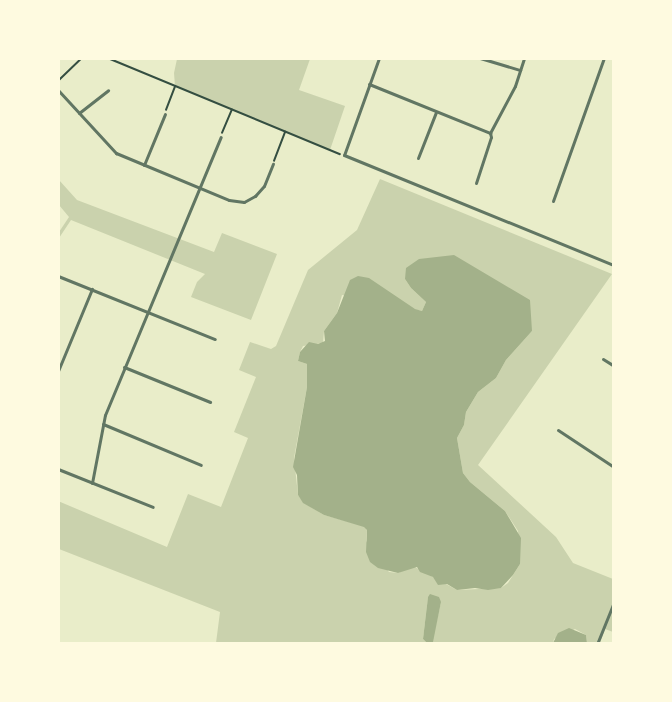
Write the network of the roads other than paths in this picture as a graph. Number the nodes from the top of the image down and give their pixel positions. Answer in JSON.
{"nodes":[{"id":1,"x":379,"y":58,"type":"edge"},
{"id":2,"x":480,"y":58,"type":"edge"},
{"id":3,"x":524,"y":58,"type":"edge"},
{"id":4,"x":604,"y":58,"type":"edge"},
{"id":5,"x":520,"y":70,"type":"junction"},
{"id":6,"x":369,"y":84,"type":"junction"},
{"id":7,"x":58,"y":90,"type":"edge"},
{"id":8,"x":108,"y":90,"type":"dead end"},
{"id":9,"x":436,"y":112,"type":"junction"},
{"id":10,"x":80,"y":113,"type":"junction"},
{"id":11,"x":165,"y":114,"type":"road end"},
{"id":12,"x":490,"y":134,"type":"junction"},
{"id":13,"x":221,"y":137,"type":"road end"},
{"id":14,"x":418,"y":158,"type":"dead end"},
{"id":15,"x":273,"y":164,"type":"road end"},
{"id":16,"x":144,"y":165,"type":"junction"},
{"id":17,"x":476,"y":183,"type":"dead end"},
{"id":18,"x":200,"y":188,"type":"junction"},
{"id":19,"x":553,"y":201,"type":"dead end"},
{"id":20,"x":614,"y":265,"type":"edge"},
{"id":21,"x":58,"y":276,"type":"edge"},
{"id":22,"x":92,"y":289,"type":"junction"},
{"id":23,"x":147,"y":312,"type":"junction"},
{"id":24,"x":215,"y":339,"type":"dead end"},
{"id":25,"x":603,"y":358,"type":"dead end"},
{"id":26,"x":614,"y":366,"type":"edge"},
{"id":27,"x":124,"y":368,"type":"junction"},
{"id":28,"x":58,"y":371,"type":"edge"},
{"id":29,"x":210,"y":402,"type":"dead end"},
{"id":30,"x":103,"y":424,"type":"junction"},
{"id":31,"x":558,"y":430,"type":"dead end"},
{"id":32,"x":201,"y":465,"type":"dead end"},
{"id":33,"x":614,"y":467,"type":"edge"},
{"id":34,"x":58,"y":469,"type":"edge"},
{"id":35,"x":92,"y":483,"type":"junction"},
{"id":36,"x":153,"y":507,"type":"dead end"},
{"id":37,"x":614,"y":602,"type":"edge"},
{"id":38,"x":597,"y":644,"type":"edge"}],
"edges":[{"from":1,"to":6,"type":"street"},
{"from":2,"to":5,"type":"street"},
{"from":3,"to":5,"type":"street"},
{"from":4,"to":19,"type":"street"},
{"from":5,"to":12,"type":"street"},
{"from":6,"to":9,"type":"street"},
{"from":6,"to":20,"type":"street"},
{"from":7,"to":10,"type":"street"},
{"from":8,"to":10,"type":"street"},
{"from":9,"to":12,"type":"street"},
{"from":9,"to":14,"type":"street"},
{"from":10,"to":16,"type":"street"},
{"from":11,"to":16,"type":"street"},
{"from":12,"to":17,"type":"street"},
{"from":13,"to":18,"type":"street"},
{"from":15,"to":18,"type":"street"},
{"from":16,"to":18,"type":"street"},
{"from":18,"to":23,"type":"street"},
{"from":21,"to":22,"type":"street"},
{"from":22,"to":23,"type":"street"},
{"from":22,"to":28,"type":"street"},
{"from":23,"to":24,"type":"street"},
{"from":23,"to":27,"type":"street"},
{"from":25,"to":26,"type":"street"},
{"from":27,"to":29,"type":"street"},
{"from":27,"to":30,"type":"street"},
{"from":30,"to":32,"type":"street"},
{"from":30,"to":35,"type":"street"},
{"from":31,"to":33,"type":"street"},
{"from":34,"to":35,"type":"street"},
{"from":35,"to":36,"type":"street"},
{"from":37,"to":38,"type":"street"}]}
